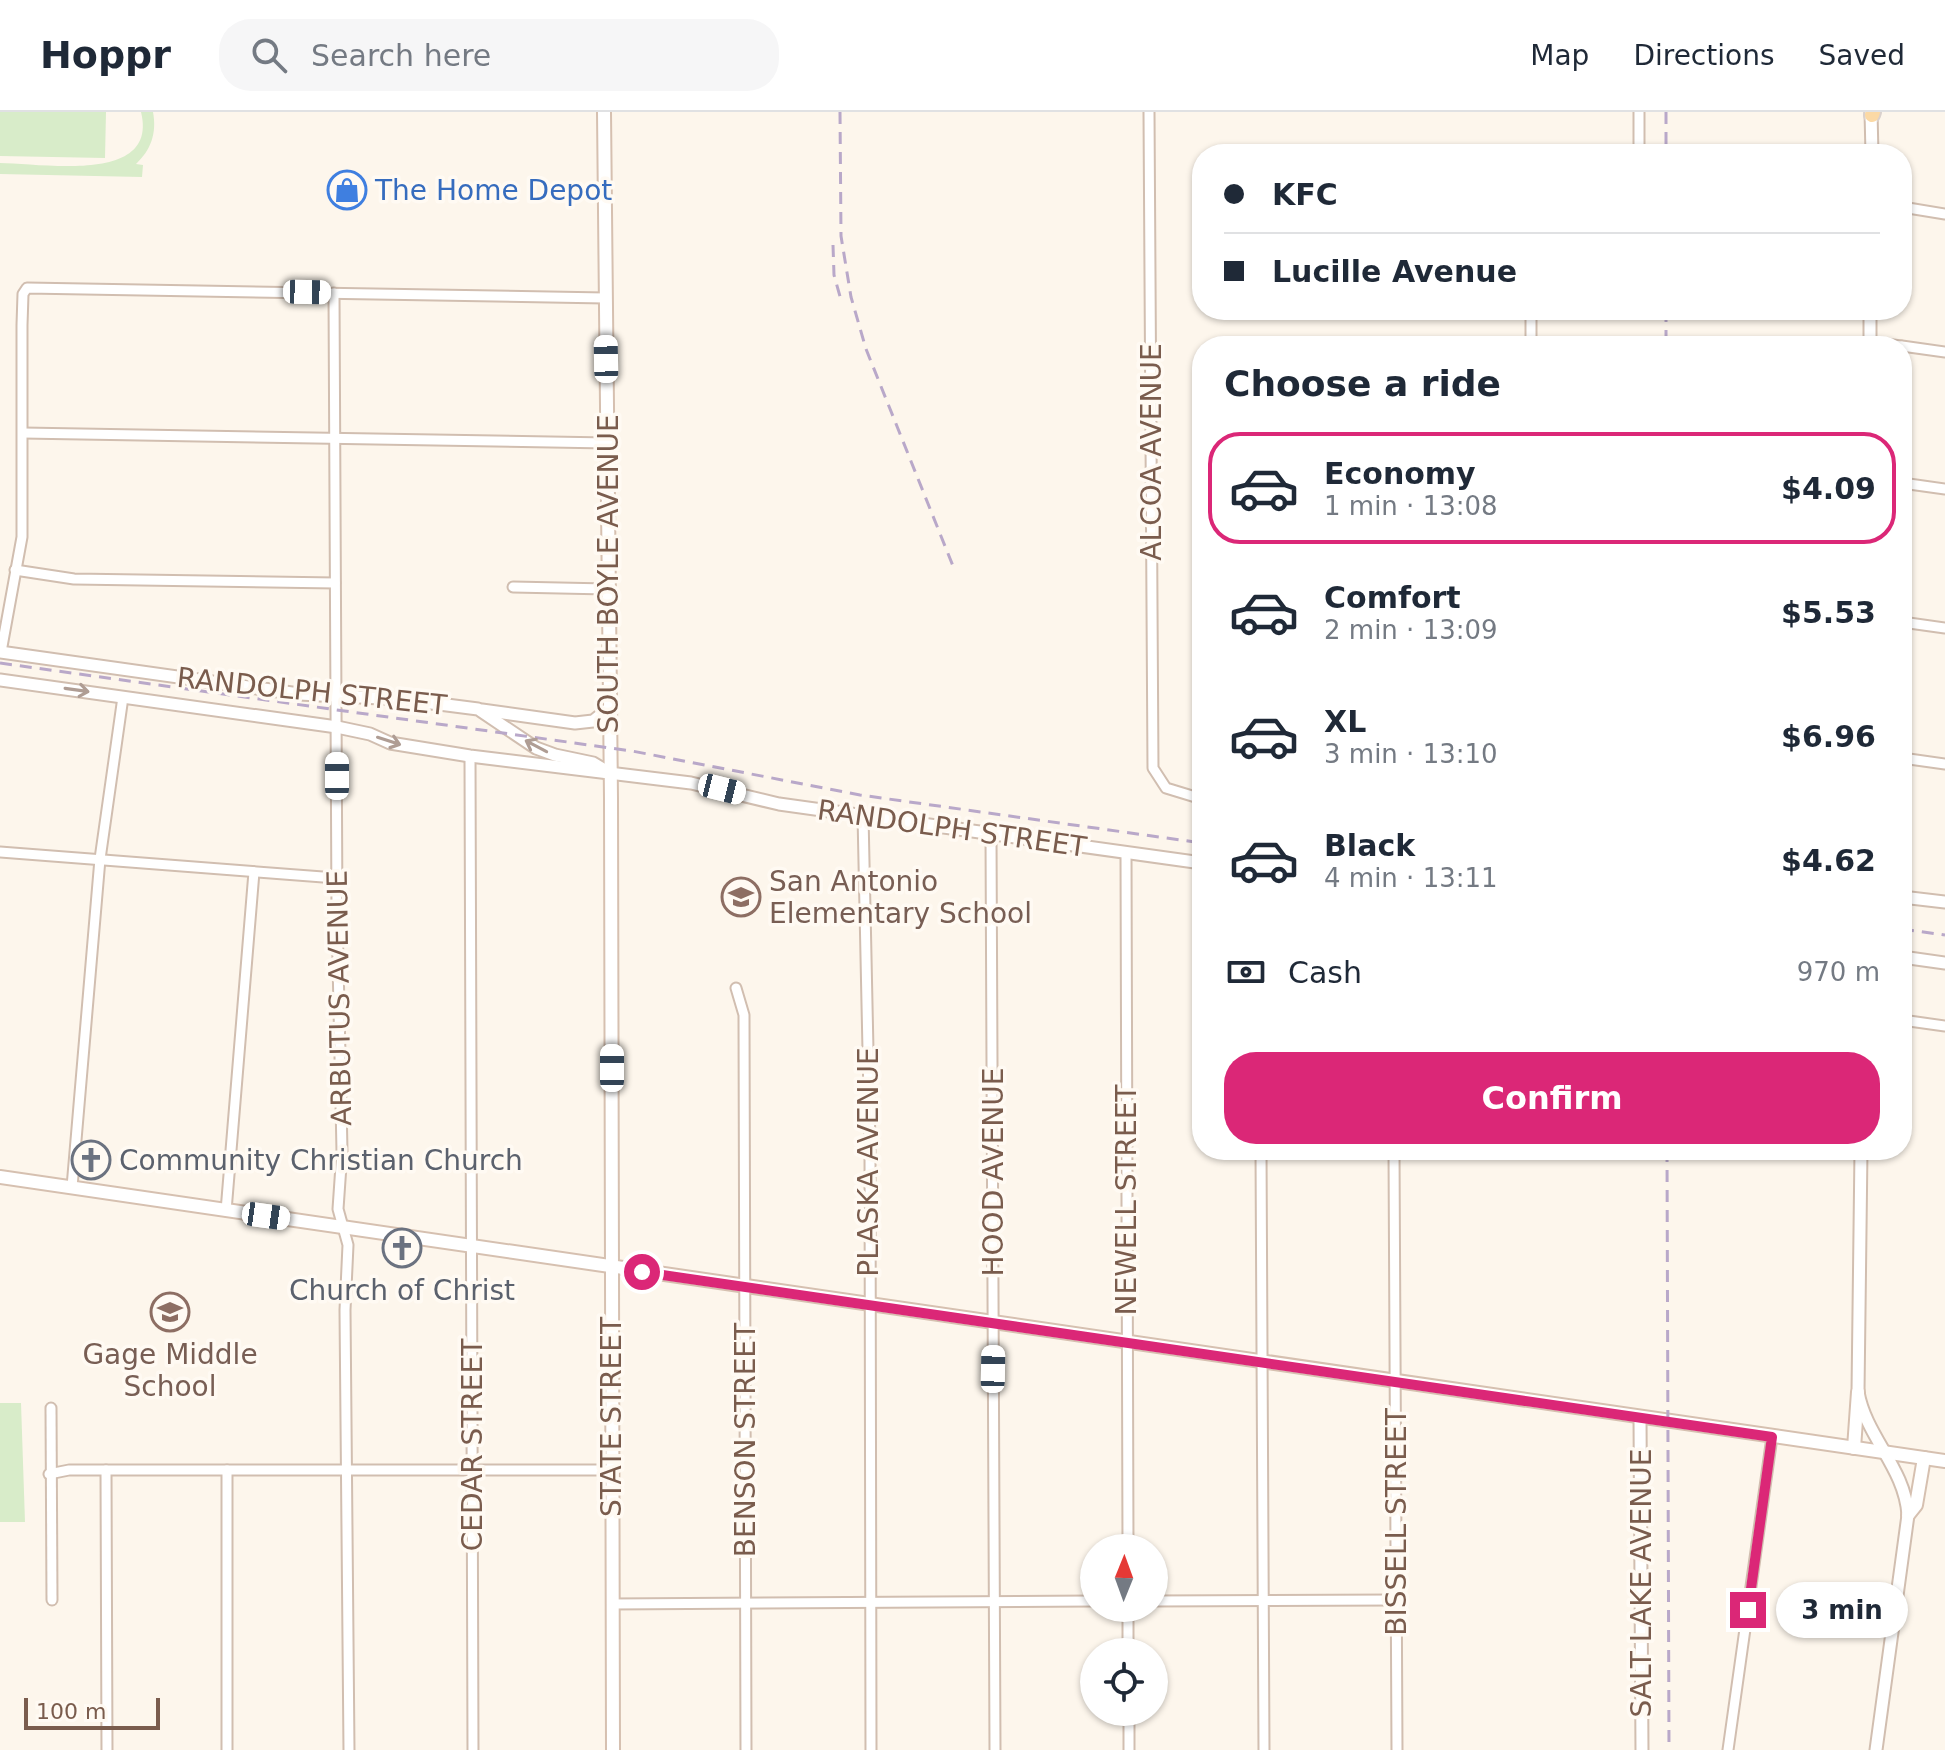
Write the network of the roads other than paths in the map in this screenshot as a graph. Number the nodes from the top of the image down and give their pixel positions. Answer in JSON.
{"nodes":[{"id":1,"x":604,"y":112,"type":"edge"},
{"id":2,"x":1149,"y":112,"type":"edge"},
{"id":3,"x":1639,"y":112,"type":"edge"},
{"id":4,"x":1872,"y":113,"type":"edge"},
{"id":5,"x":1639,"y":144,"type":"edge"},
{"id":6,"x":1872,"y":144,"type":"edge"},
{"id":7,"x":1912,"y":209,"type":"edge"},
{"id":8,"x":1945,"y":214,"type":"edge"},
{"id":9,"x":334,"y":293,"type":"junction"},
{"id":10,"x":605,"y":298,"type":"junction"},
{"id":11,"x":1912,"y":348,"type":"edge"},
{"id":12,"x":1945,"y":352,"type":"edge"},
{"id":13,"x":23,"y":433,"type":"junction"},
{"id":14,"x":335,"y":440,"type":"junction"},
{"id":15,"x":608,"y":443,"type":"junction"},
{"id":16,"x":1912,"y":484,"type":"edge"},
{"id":17,"x":1945,"y":489,"type":"edge"},
{"id":18,"x":15,"y":570,"type":"junction"},
{"id":19,"x":335,"y":583,"type":"junction"},
{"id":20,"x":513,"y":587,"type":"dead end"},
{"id":21,"x":607,"y":589,"type":"junction"},
{"id":22,"x":1912,"y":623,"type":"edge"},
{"id":23,"x":1945,"y":628,"type":"edge"},
{"id":24,"x":1,"y":652,"type":"edge"},
{"id":25,"x":0,"y":680,"type":"edge"},
{"id":26,"x":123,"y":697,"type":"junction"},
{"id":27,"x":338,"y":697,"type":"junction"},
{"id":28,"x":478,"y":709,"type":"junction"},
{"id":29,"x":608,"y":709,"type":"junction"},
{"id":30,"x":337,"y":727,"type":"junction"},
{"id":31,"x":609,"y":748,"type":"joint"},
{"id":32,"x":470,"y":756,"type":"junction"},
{"id":33,"x":1912,"y":759,"type":"edge"},
{"id":34,"x":1945,"y":764,"type":"edge"},
{"id":35,"x":609,"y":772,"type":"junction"},
{"id":36,"x":1192,"y":796,"type":"edge"},
{"id":37,"x":863,"y":815,"type":"junction"},
{"id":38,"x":991,"y":835,"type":"junction"},
{"id":39,"x":0,"y":852,"type":"edge"},
{"id":40,"x":1126,"y":853,"type":"junction"},
{"id":41,"x":100,"y":859,"type":"junction"},
{"id":42,"x":1192,"y":862,"type":"edge"},
{"id":43,"x":254,"y":872,"type":"junction"},
{"id":44,"x":336,"y":878,"type":"junction"},
{"id":45,"x":1912,"y":898,"type":"edge"},
{"id":46,"x":1945,"y":902,"type":"edge"},
{"id":47,"x":1912,"y":958,"type":"edge"},
{"id":48,"x":1945,"y":963,"type":"edge"},
{"id":49,"x":736,"y":988,"type":"dead end"},
{"id":50,"x":1912,"y":1021,"type":"edge"},
{"id":51,"x":1945,"y":1026,"type":"edge"},
{"id":52,"x":1261,"y":1160,"type":"edge"},
{"id":53,"x":1394,"y":1160,"type":"edge"},
{"id":54,"x":1861,"y":1160,"type":"edge"},
{"id":55,"x":0,"y":1177,"type":"edge"},
{"id":56,"x":72,"y":1187,"type":"junction"},
{"id":57,"x":226,"y":1211,"type":"junction"},
{"id":58,"x":342,"y":1227,"type":"junction"},
{"id":59,"x":471,"y":1246,"type":"junction"},
{"id":60,"x":611,"y":1267,"type":"junction"},
{"id":61,"x":744,"y":1286,"type":"junction"},
{"id":62,"x":869,"y":1304,"type":"junction"},
{"id":63,"x":993,"y":1322,"type":"junction"},
{"id":64,"x":1127,"y":1342,"type":"junction"},
{"id":65,"x":1262,"y":1361,"type":"junction"},
{"id":66,"x":1395,"y":1381,"type":"junction"},
{"id":67,"x":1858,"y":1392,"type":"junction"},
{"id":68,"x":51,"y":1408,"type":"dead end"},
{"id":69,"x":1640,"y":1417,"type":"junction"},
{"id":70,"x":1772,"y":1437,"type":"junction"},
{"id":71,"x":1854,"y":1448,"type":"junction"},
{"id":72,"x":1885,"y":1452,"type":"junction"},
{"id":73,"x":1924,"y":1458,"type":"junction"},
{"id":74,"x":49,"y":1461,"type":"junction"},
{"id":75,"x":1945,"y":1461,"type":"edge"},
{"id":76,"x":69,"y":1470,"type":"junction"},
{"id":77,"x":106,"y":1470,"type":"junction"},
{"id":78,"x":227,"y":1470,"type":"junction"},
{"id":79,"x":472,"y":1470,"type":"junction"},
{"id":80,"x":611,"y":1470,"type":"junction"},
{"id":81,"x":349,"y":1471,"type":"junction"},
{"id":82,"x":49,"y":1474,"type":"junction"},
{"id":83,"x":1908,"y":1515,"type":"junction"},
{"id":84,"x":1128,"y":1534,"type":"edge"},
{"id":85,"x":52,"y":1600,"type":"dead end"},
{"id":86,"x":1262,"y":1600,"type":"junction"},
{"id":87,"x":1396,"y":1600,"type":"junction"},
{"id":88,"x":994,"y":1601,"type":"junction"},
{"id":89,"x":1080,"y":1601,"type":"edge"},
{"id":90,"x":1168,"y":1601,"type":"edge"},
{"id":91,"x":870,"y":1602,"type":"junction"},
{"id":92,"x":746,"y":1603,"type":"junction"},
{"id":93,"x":612,"y":1604,"type":"junction"},
{"id":94,"x":1129,"y":1726,"type":"edge"},
{"id":95,"x":107,"y":1750,"type":"edge"},
{"id":96,"x":227,"y":1750,"type":"edge"},
{"id":97,"x":349,"y":1750,"type":"edge"},
{"id":98,"x":473,"y":1750,"type":"edge"},
{"id":99,"x":613,"y":1750,"type":"edge"},
{"id":100,"x":746,"y":1750,"type":"edge"},
{"id":101,"x":871,"y":1750,"type":"edge"},
{"id":102,"x":995,"y":1750,"type":"edge"},
{"id":103,"x":1129,"y":1750,"type":"edge"},
{"id":104,"x":1264,"y":1750,"type":"edge"},
{"id":105,"x":1397,"y":1750,"type":"edge"},
{"id":106,"x":1642,"y":1750,"type":"edge"},
{"id":107,"x":1728,"y":1750,"type":"edge"},
{"id":108,"x":1876,"y":1750,"type":"edge"}],
"edges":[{"from":1,"to":10,"type":"main road","name":"SOUTH BOYLE AVENUE"},
{"from":2,"to":36,"type":"street","name":"ALCOA AVENUE"},
{"from":3,"to":5,"type":"street"},
{"from":4,"to":6,"type":"street"},
{"from":7,"to":8,"type":"street"},
{"from":9,"to":10,"type":"street"},
{"from":9,"to":13,"type":"street"},
{"from":9,"to":14,"type":"street","name":"ARBUTUS AVENUE"},
{"from":10,"to":15,"type":"main road","name":"SOUTH BOYLE AVENUE"},
{"from":11,"to":12,"type":"street"},
{"from":13,"to":14,"type":"street"},
{"from":13,"to":18,"type":"street"},
{"from":14,"to":15,"type":"street"},
{"from":14,"to":19,"type":"street","name":"ARBUTUS AVENUE"},
{"from":15,"to":21,"type":"main road","name":"SOUTH BOYLE AVENUE"},
{"from":16,"to":17,"type":"street"},
{"from":18,"to":19,"type":"street"},
{"from":18,"to":24,"type":"street"},
{"from":19,"to":27,"type":"street","name":"ARBUTUS AVENUE"},
{"from":20,"to":21,"type":"street"},
{"from":21,"to":29,"type":"main road","name":"SOUTH BOYLE AVENUE"},
{"from":22,"to":23,"type":"street"},
{"from":24,"to":27,"type":"street","name":"RANDOLPH STREET"},
{"from":25,"to":26,"type":"street","name":"RANDOLPH STREET","one_way":true},
{"from":26,"to":30,"type":"street","name":"RANDOLPH STREET"},
{"from":26,"to":41,"type":"street"},
{"from":27,"to":28,"type":"street","name":"RANDOLPH STREET"},
{"from":27,"to":30,"type":"street","name":"ARBUTUS AVENUE"},
{"from":28,"to":29,"type":"street"},
{"from":35,"to":28,"type":"street","name":"RANDOLPH STREET","one_way":true},
{"from":29,"to":31,"type":"main road","name":"SOUTH BOYLE AVENUE"},
{"from":30,"to":32,"type":"street","name":"RANDOLPH STREET","one_way":true},
{"from":30,"to":44,"type":"street","name":"ARBUTUS AVENUE"},
{"from":31,"to":35,"type":"main road","name":"STATE STREET"},
{"from":32,"to":35,"type":"street","name":"RANDOLPH STREET"},
{"from":32,"to":59,"type":"street","name":"CEDAR STREET"},
{"from":33,"to":34,"type":"street"},
{"from":35,"to":37,"type":"street","name":"RANDOLPH STREET"},
{"from":35,"to":60,"type":"main road","name":"STATE STREET"},
{"from":37,"to":38,"type":"street","name":"RANDOLPH STREET"},
{"from":37,"to":62,"type":"street","name":"PLASKA AVENUE"},
{"from":38,"to":40,"type":"street","name":"RANDOLPH STREET"},
{"from":38,"to":63,"type":"street","name":"HOOD AVENUE"},
{"from":39,"to":41,"type":"street"},
{"from":40,"to":42,"type":"street","name":"RANDOLPH STREET"},
{"from":40,"to":64,"type":"street","name":"NEWELL STREET"},
{"from":41,"to":43,"type":"street"},
{"from":41,"to":56,"type":"street"},
{"from":43,"to":44,"type":"street"},
{"from":43,"to":57,"type":"street"},
{"from":44,"to":58,"type":"street","name":"ARBUTUS AVENUE"},
{"from":45,"to":46,"type":"street"},
{"from":47,"to":48,"type":"street"},
{"from":49,"to":61,"type":"street","name":"BENSON STREET"},
{"from":50,"to":51,"type":"street"},
{"from":52,"to":65,"type":"street"},
{"from":53,"to":66,"type":"street","name":"BISSELL STREET"},
{"from":54,"to":67,"type":"street"},
{"from":55,"to":56,"type":"main road"},
{"from":56,"to":57,"type":"main road"},
{"from":57,"to":58,"type":"main road"},
{"from":58,"to":59,"type":"main road"},
{"from":58,"to":81,"type":"street","name":"ARBUTUS AVENUE"},
{"from":59,"to":60,"type":"main road"},
{"from":59,"to":79,"type":"street","name":"CEDAR STREET"},
{"from":60,"to":61,"type":"main road"},
{"from":60,"to":80,"type":"main road","name":"STATE STREET"},
{"from":61,"to":62,"type":"main road"},
{"from":61,"to":92,"type":"street","name":"BENSON STREET"},
{"from":62,"to":63,"type":"main road"},
{"from":62,"to":91,"type":"street","name":"PLASKA AVENUE"},
{"from":63,"to":64,"type":"main road"},
{"from":63,"to":88,"type":"street","name":"HOOD AVENUE"},
{"from":64,"to":65,"type":"main road"},
{"from":64,"to":84,"type":"street","name":"NEWELL STREET"},
{"from":65,"to":66,"type":"main road"},
{"from":65,"to":86,"type":"street"},
{"from":66,"to":69,"type":"main road"},
{"from":66,"to":87,"type":"street","name":"BISSELL STREET"},
{"from":67,"to":71,"type":"main road"},
{"from":67,"to":72,"type":"street"},
{"from":68,"to":74,"type":"street"},
{"from":69,"to":70,"type":"main road"},
{"from":69,"to":106,"type":"street","name":"SALT LAKE AVENUE"},
{"from":70,"to":71,"type":"main road"},
{"from":70,"to":107,"type":"street"},
{"from":71,"to":72,"type":"main road"},
{"from":72,"to":73,"type":"main road"},
{"from":72,"to":83,"type":"street"},
{"from":73,"to":75,"type":"main road"},
{"from":73,"to":83,"type":"main road"},
{"from":74,"to":76,"type":"street"},
{"from":74,"to":82,"type":"street"},
{"from":76,"to":77,"type":"street"},
{"from":76,"to":82,"type":"street"},
{"from":77,"to":78,"type":"street"},
{"from":77,"to":95,"type":"street"},
{"from":78,"to":81,"type":"street"},
{"from":78,"to":96,"type":"street"},
{"from":79,"to":80,"type":"street"},
{"from":79,"to":81,"type":"street"},
{"from":79,"to":98,"type":"street","name":"CEDAR STREET"},
{"from":80,"to":93,"type":"main road","name":"STATE STREET"},
{"from":81,"to":97,"type":"street","name":"ARBUTUS AVENUE"},
{"from":82,"to":85,"type":"street"},
{"from":83,"to":108,"type":"street"},
{"from":86,"to":87,"type":"street"},
{"from":86,"to":90,"type":"street"},
{"from":86,"to":104,"type":"street"},
{"from":87,"to":105,"type":"street","name":"BISSELL STREET"},
{"from":88,"to":89,"type":"street"},
{"from":88,"to":91,"type":"street"},
{"from":88,"to":102,"type":"street","name":"HOOD AVENUE"},
{"from":91,"to":92,"type":"street"},
{"from":91,"to":101,"type":"street","name":"PLASKA AVENUE"},
{"from":92,"to":93,"type":"street"},
{"from":92,"to":100,"type":"street","name":"BENSON STREET"},
{"from":93,"to":99,"type":"main road","name":"STATE STREET"},
{"from":94,"to":103,"type":"street"}]}
